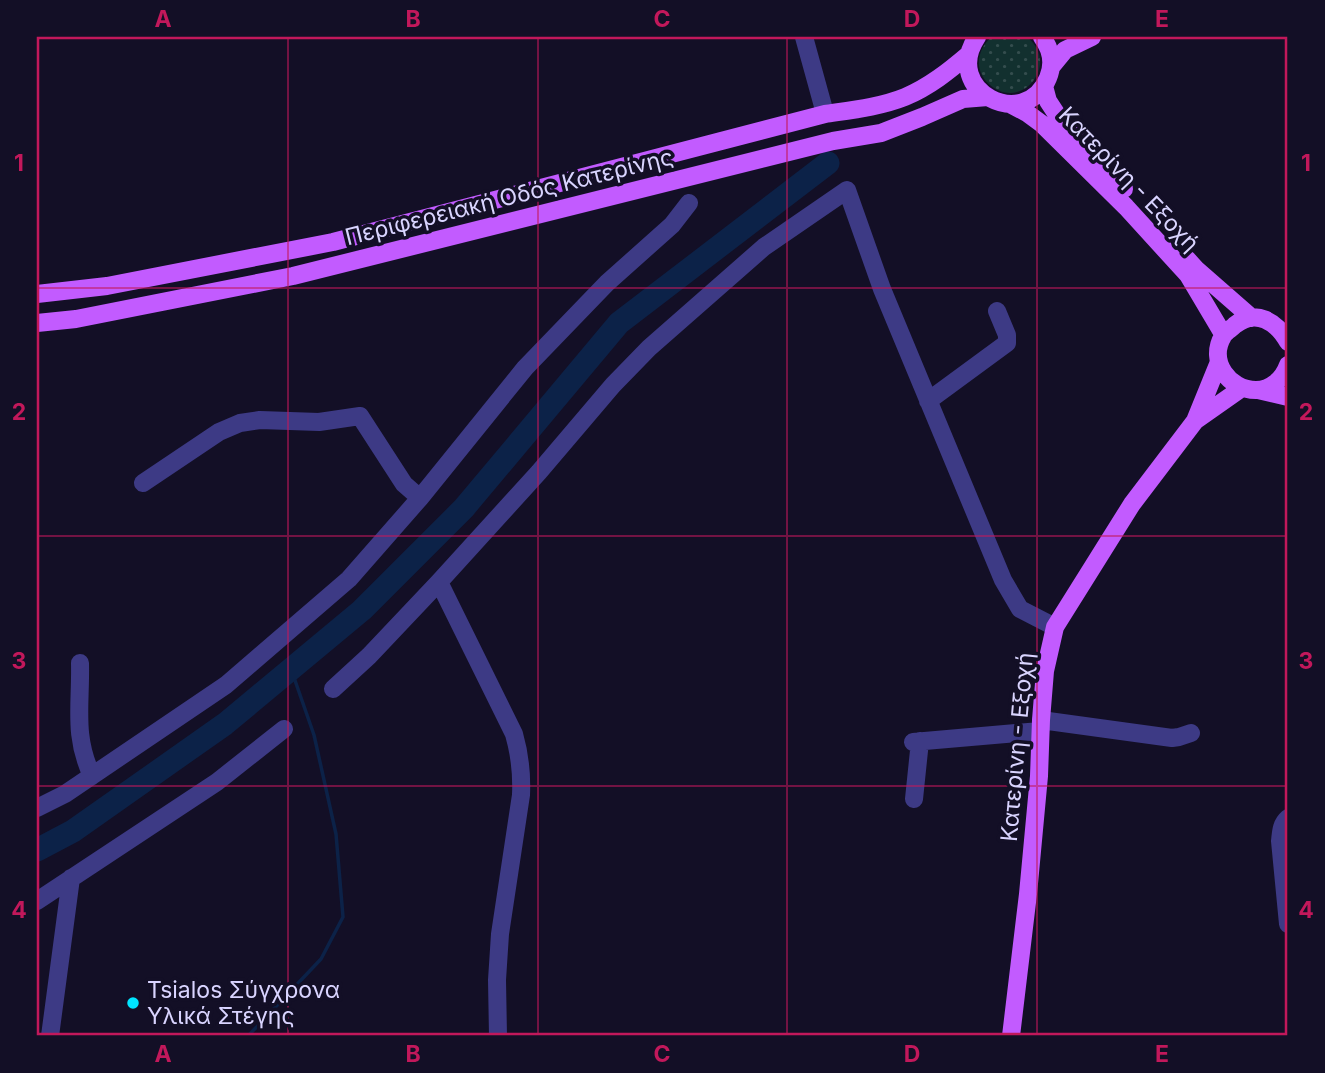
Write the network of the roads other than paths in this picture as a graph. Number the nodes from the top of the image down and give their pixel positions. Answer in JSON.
{"nodes":[{"id":1,"x":804,"y":37,"type":"edge"},
{"id":2,"x":1042,"y":37,"type":"edge"},
{"id":3,"x":1092,"y":37,"type":"edge"},
{"id":4,"x":973,"y":42,"type":"edge"},
{"id":5,"x":1051,"y":67,"type":"junction"},
{"id":6,"x":1044,"y":86,"type":"junction"},
{"id":7,"x":988,"y":97,"type":"junction"},
{"id":8,"x":1010,"y":104,"type":"junction"},
{"id":9,"x":823,"y":106,"type":"dead end"},
{"id":10,"x":689,"y":203,"type":"dead end"},
{"id":11,"x":37,"y":294,"type":"edge"},
{"id":12,"x":997,"y":311,"type":"dead end"},
{"id":13,"x":1252,"y":318,"type":"junction"},
{"id":14,"x":37,"y":323,"type":"edge"},
{"id":15,"x":1223,"y":334,"type":"junction"},
{"id":16,"x":1288,"y":342,"type":"edge"},
{"id":17,"x":1219,"y":362,"type":"junction"},
{"id":18,"x":1288,"y":365,"type":"edge"},
{"id":19,"x":1250,"y":389,"type":"junction"},
{"id":20,"x":1288,"y":397,"type":"edge"},
{"id":21,"x":928,"y":401,"type":"junction"},
{"id":22,"x":1195,"y":421,"type":"junction"},
{"id":23,"x":143,"y":483,"type":"dead end"},
{"id":24,"x":419,"y":498,"type":"junction"},
{"id":25,"x":439,"y":582,"type":"junction"},
{"id":26,"x":1055,"y":626,"type":"junction"},
{"id":27,"x":80,"y":663,"type":"dead end"},
{"id":28,"x":333,"y":689,"type":"dead end"},
{"id":29,"x":1040,"y":725,"type":"junction"},
{"id":30,"x":284,"y":729,"type":"dead end"},
{"id":31,"x":1191,"y":733,"type":"dead end"},
{"id":32,"x":92,"y":776,"type":"junction"},
{"id":33,"x":914,"y":799,"type":"dead end"},
{"id":34,"x":37,"y":808,"type":"edge"},
{"id":35,"x":1288,"y":818,"type":"edge"},
{"id":36,"x":71,"y":878,"type":"junction"},
{"id":37,"x":37,"y":901,"type":"edge"},
{"id":38,"x":1288,"y":924,"type":"edge"},
{"id":39,"x":50,"y":1036,"type":"edge"},
{"id":40,"x":498,"y":1036,"type":"edge"},
{"id":41,"x":1011,"y":1036,"type":"edge"}],
"edges":[{"from":1,"to":9,"type":"street"},
{"from":2,"to":5,"type":"main road"},
{"from":3,"to":5,"type":"main road"},
{"from":4,"to":7,"type":"main road"},
{"from":4,"to":11,"type":"main road","name":"Περιφερειακή Οδός Κατερίνης"},
{"from":5,"to":6,"type":"main road"},
{"from":6,"to":8,"type":"main road"},
{"from":6,"to":13,"type":"main road","name":"Κατερίνη - Εξοχή"},
{"from":7,"to":8,"type":"main road","name":"Κατερίνη - Εξοχή"},
{"from":7,"to":14,"type":"main road","name":"Περιφερειακή Οδός Κατερίνης"},
{"from":8,"to":15,"type":"main road","name":"Κατερίνη - Εξοχή"},
{"from":10,"to":24,"type":"street"},
{"from":12,"to":21,"type":"street"},
{"from":13,"to":15,"type":"main road"},
{"from":13,"to":16,"type":"main road","name":"Κατερίνη - Εξοχή"},
{"from":15,"to":17,"type":"main road","name":"Κατερίνη - Εξοχή"},
{"from":17,"to":19,"type":"main road"},
{"from":17,"to":22,"type":"main road","name":"Κατερίνη - Εξοχή"},
{"from":18,"to":19,"type":"main road","name":"Κατερίνη - Εξοχή"},
{"from":19,"to":20,"type":"main road"},
{"from":19,"to":22,"type":"main road","name":"Κατερίνη - Εξοχή"},
{"from":21,"to":25,"type":"street"},
{"from":21,"to":26,"type":"street"},
{"from":22,"to":26,"type":"main road","name":"Κατερίνη - Εξοχή"},
{"from":23,"to":24,"type":"street"},
{"from":24,"to":32,"type":"street"},
{"from":25,"to":28,"type":"street"},
{"from":25,"to":40,"type":"street"},
{"from":26,"to":29,"type":"main road","name":"Κατερίνη - Εξοχή"},
{"from":27,"to":32,"type":"street"},
{"from":29,"to":31,"type":"street"},
{"from":29,"to":33,"type":"street"},
{"from":29,"to":41,"type":"main road","name":"Κατερίνη - Εξοχή"},
{"from":30,"to":36,"type":"street"},
{"from":32,"to":34,"type":"street"},
{"from":35,"to":38,"type":"street"},
{"from":36,"to":37,"type":"street"},
{"from":36,"to":39,"type":"street"}]}
